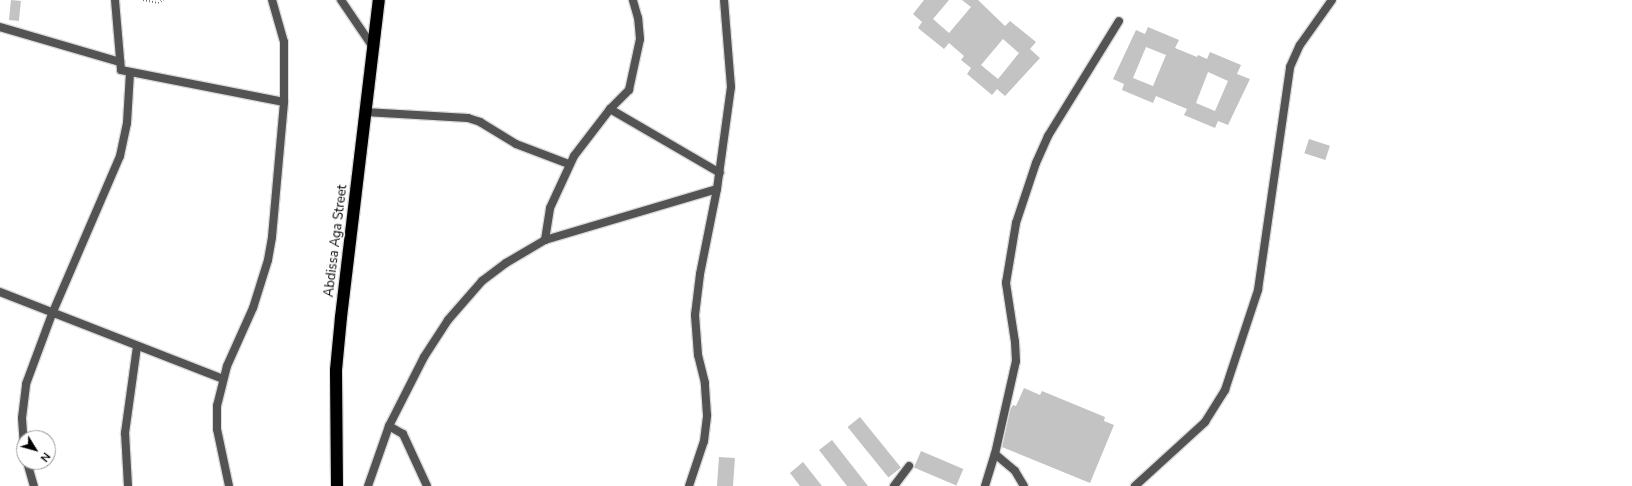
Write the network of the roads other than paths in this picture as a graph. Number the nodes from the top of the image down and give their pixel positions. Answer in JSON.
{"nodes":[{"id":1,"x":115,"y":0,"type":"edge"},
{"id":2,"x":272,"y":0,"type":"edge"},
{"id":3,"x":341,"y":0,"type":"edge"},
{"id":4,"x":379,"y":0,"type":"edge"},
{"id":5,"x":633,"y":0,"type":"edge"},
{"id":6,"x":724,"y":0,"type":"edge"},
{"id":7,"x":1332,"y":0,"type":"edge"},
{"id":8,"x":1119,"y":21,"type":"dead end"},
{"id":9,"x":0,"y":27,"type":"edge"},
{"id":10,"x":373,"y":47,"type":"junction"},
{"id":11,"x":120,"y":62,"type":"junction"},
{"id":12,"x":130,"y":72,"type":"junction"},
{"id":13,"x":284,"y":102,"type":"junction"},
{"id":14,"x":610,"y":109,"type":"junction"},
{"id":15,"x":365,"y":112,"type":"junction"},
{"id":16,"x":569,"y":164,"type":"junction"},
{"id":17,"x":720,"y":173,"type":"junction"},
{"id":18,"x":717,"y":190,"type":"junction"},
{"id":19,"x":545,"y":240,"type":"junction"},
{"id":20,"x":0,"y":292,"type":"edge"},
{"id":21,"x":52,"y":314,"type":"junction"},
{"id":22,"x":137,"y":347,"type":"junction"},
{"id":23,"x":223,"y":379,"type":"junction"},
{"id":24,"x":389,"y":426,"type":"junction"},
{"id":25,"x":24,"y":430,"type":"edge"},
{"id":26,"x":995,"y":454,"type":"junction"},
{"id":27,"x":909,"y":466,"type":"dead end"},
{"id":28,"x":29,"y":470,"type":"edge"},
{"id":29,"x":34,"y":486,"type":"edge"},
{"id":30,"x":128,"y":486,"type":"edge"},
{"id":31,"x":229,"y":486,"type":"edge"},
{"id":32,"x":337,"y":486,"type":"edge"},
{"id":33,"x":368,"y":486,"type":"edge"},
{"id":34,"x":427,"y":486,"type":"edge"},
{"id":35,"x":689,"y":486,"type":"edge"},
{"id":36,"x":894,"y":486,"type":"edge"},
{"id":37,"x":985,"y":486,"type":"edge"},
{"id":38,"x":1024,"y":486,"type":"edge"},
{"id":39,"x":1135,"y":486,"type":"edge"}],
"edges":[{"from":1,"to":11,"type":"street"},
{"from":2,"to":13,"type":"street"},
{"from":3,"to":10,"type":"street"},
{"from":4,"to":10,"type":"highway","name":"Abdissa Aga Street"},
{"from":5,"to":14,"type":"street"},
{"from":6,"to":17,"type":"street"},
{"from":7,"to":39,"type":"street"},
{"from":8,"to":26,"type":"street"},
{"from":9,"to":11,"type":"street"},
{"from":10,"to":15,"type":"highway","name":"Abdissa Aga Street"},
{"from":11,"to":12,"type":"street"},
{"from":12,"to":13,"type":"street"},
{"from":12,"to":21,"type":"street"},
{"from":13,"to":23,"type":"street"},
{"from":14,"to":16,"type":"street"},
{"from":14,"to":17,"type":"street"},
{"from":15,"to":16,"type":"street"},
{"from":15,"to":32,"type":"highway","name":"Abdissa Aga Street"},
{"from":16,"to":19,"type":"street"},
{"from":17,"to":18,"type":"street"},
{"from":18,"to":19,"type":"street"},
{"from":18,"to":35,"type":"street"},
{"from":19,"to":24,"type":"street"},
{"from":20,"to":21,"type":"street"},
{"from":21,"to":22,"type":"street"},
{"from":21,"to":25,"type":"street"},
{"from":22,"to":23,"type":"street"},
{"from":22,"to":30,"type":"street"},
{"from":23,"to":31,"type":"street"},
{"from":24,"to":33,"type":"street"},
{"from":24,"to":34,"type":"street"},
{"from":26,"to":37,"type":"street"},
{"from":26,"to":38,"type":"street"},
{"from":27,"to":36,"type":"street"},
{"from":28,"to":29,"type":"street"}]}
